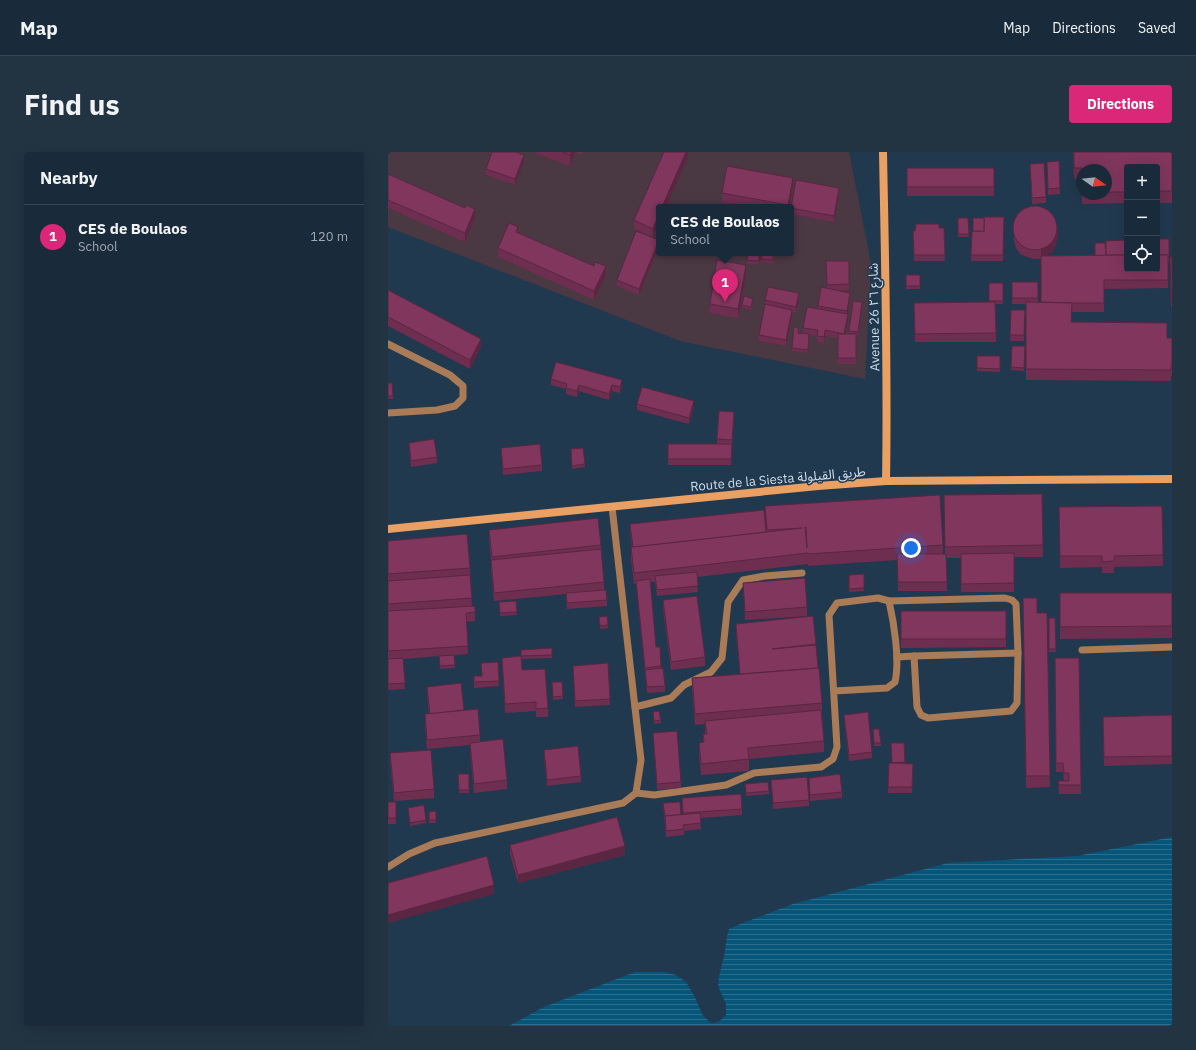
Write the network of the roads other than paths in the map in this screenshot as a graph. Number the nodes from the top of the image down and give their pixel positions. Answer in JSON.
{"nodes":[{"id":1,"x":883,"y":152,"type":"edge"},
{"id":2,"x":388,"y":344,"type":"edge"},
{"id":3,"x":388,"y":414,"type":"edge"},
{"id":4,"x":1172,"y":479,"type":"edge"},
{"id":5,"x":886,"y":481,"type":"junction"},
{"id":6,"x":612,"y":507,"type":"junction"},
{"id":7,"x":388,"y":529,"type":"edge"},
{"id":8,"x":802,"y":573,"type":"dead end"},
{"id":9,"x":889,"y":601,"type":"junction"},
{"id":10,"x":1172,"y":647,"type":"edge"},
{"id":11,"x":1082,"y":650,"type":"dead end"},
{"id":12,"x":1018,"y":653,"type":"junction"},
{"id":13,"x":914,"y":656,"type":"junction"},
{"id":14,"x":897,"y":657,"type":"junction"},
{"id":15,"x":834,"y":691,"type":"junction"},
{"id":16,"x":635,"y":707,"type":"junction"},
{"id":17,"x":636,"y":793,"type":"junction"},
{"id":18,"x":388,"y":867,"type":"edge"}],
"edges":[{"from":1,"to":5,"type":"main road","name":"Avenue 26 شارع ٢٦"},
{"from":2,"to":3,"type":"lane"},
{"from":4,"to":5,"type":"main road","name":"Route de la Siesta طريق القيلولة"},
{"from":5,"to":6,"type":"main road","name":"Route de la Siesta طريق القيلولة"},
{"from":6,"to":7,"type":"main road","name":"Route de la Siesta طريق القيلولة"},
{"from":6,"to":16,"type":"lane"},
{"from":8,"to":16,"type":"lane"},
{"from":9,"to":12,"type":"lane"},
{"from":9,"to":14,"type":"lane"},
{"from":9,"to":15,"type":"lane"},
{"from":10,"to":11,"type":"lane"},
{"from":12,"to":13,"type":"lane"},
{"from":12,"to":13,"type":"lane"},
{"from":13,"to":14,"type":"lane"},
{"from":14,"to":15,"type":"lane"},
{"from":15,"to":17,"type":"lane"},
{"from":16,"to":17,"type":"lane"},
{"from":17,"to":18,"type":"lane"}]}
